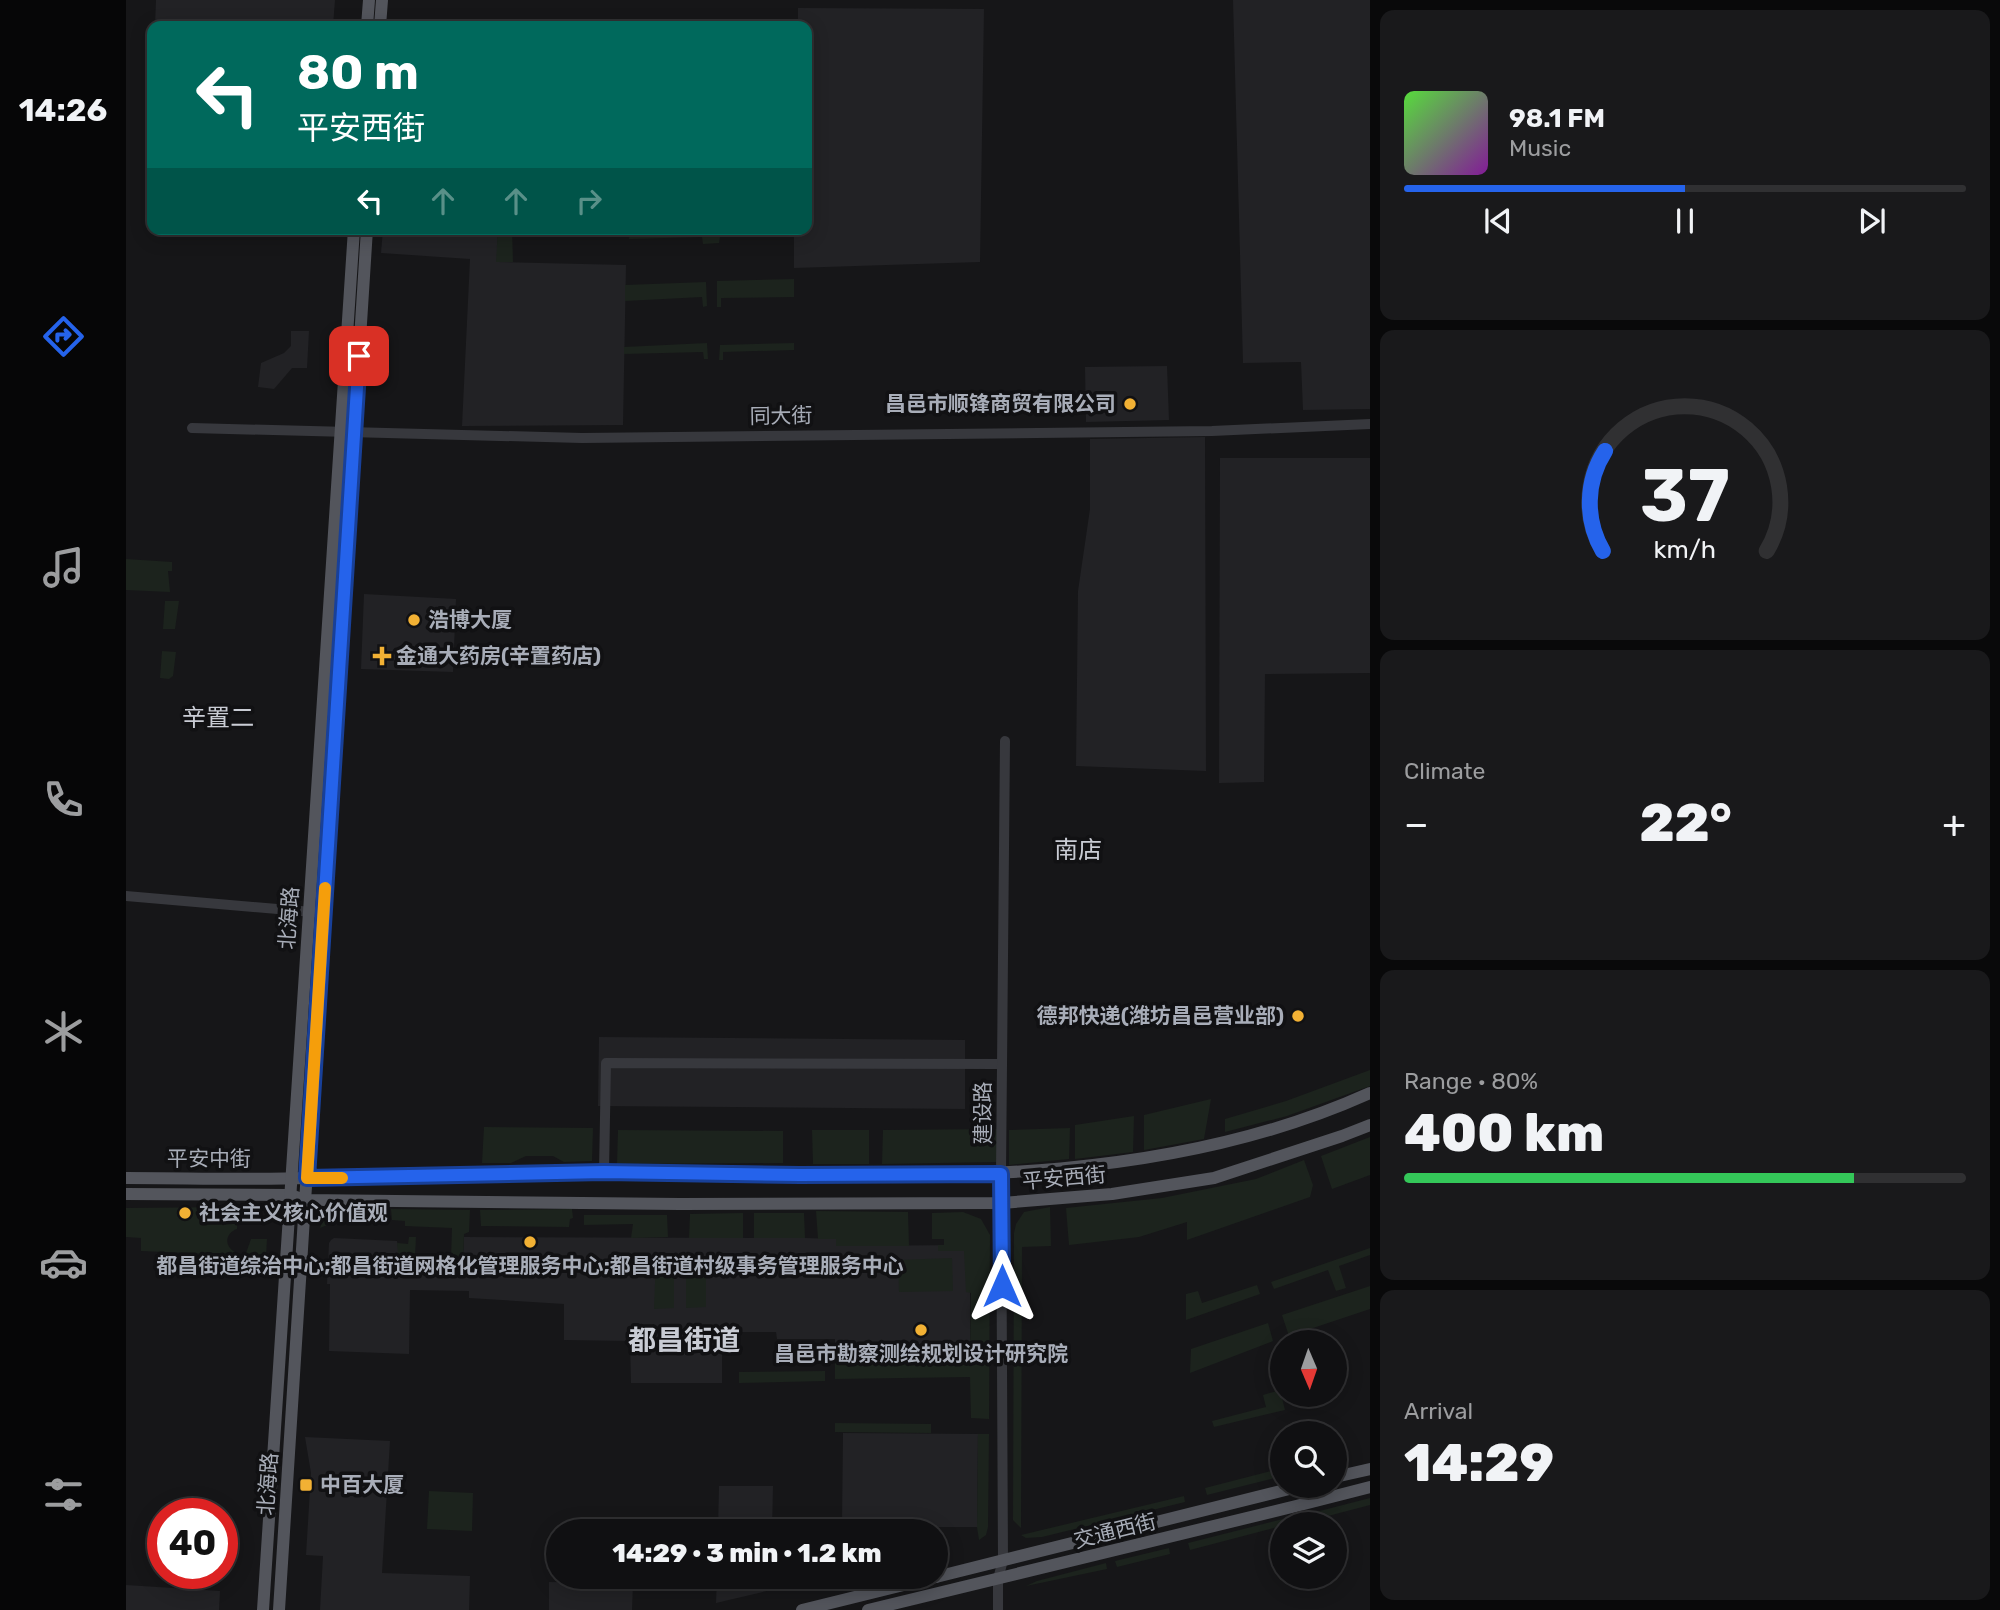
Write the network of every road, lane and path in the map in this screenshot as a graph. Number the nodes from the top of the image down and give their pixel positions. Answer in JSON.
{"nodes":[{"id":1,"x":369,"y":0,"type":"edge"},
{"id":2,"x":382,"y":0,"type":"edge"},
{"id":3,"x":367,"y":21,"type":"edge"},
{"id":4,"x":380,"y":21,"type":"edge"},
{"id":5,"x":354,"y":235,"type":"edge"},
{"id":6,"x":367,"y":235,"type":"edge"},
{"id":7,"x":1370,"y":424,"type":"edge"},
{"id":8,"x":192,"y":428,"type":"dead end"},
{"id":9,"x":354,"y":431,"type":"junction"},
{"id":10,"x":340,"y":432,"type":"junction"},
{"id":11,"x":1004,"y":741,"type":"dead end"},
{"id":12,"x":126,"y":896,"type":"edge"},
{"id":13,"x":309,"y":911,"type":"junction"},
{"id":14,"x":324,"y":913,"type":"junction"},
{"id":15,"x":1002,"y":1064,"type":"junction"},
{"id":16,"x":1370,"y":1093,"type":"edge"},
{"id":17,"x":1370,"y":1125,"type":"edge"},
{"id":18,"x":604,"y":1172,"type":"junction"},
{"id":19,"x":1001,"y":1174,"type":"junction"},
{"id":20,"x":126,"y":1178,"type":"edge"},
{"id":21,"x":307,"y":1178,"type":"junction"},
{"id":22,"x":291,"y":1179,"type":"junction"},
{"id":23,"x":126,"y":1194,"type":"edge"},
{"id":24,"x":290,"y":1195,"type":"junction"},
{"id":25,"x":305,"y":1200,"type":"junction"},
{"id":26,"x":1002,"y":1203,"type":"junction"},
{"id":27,"x":1370,"y":1469,"type":"edge"},
{"id":28,"x":1347,"y":1474,"type":"edge"},
{"id":29,"x":1370,"y":1486,"type":"edge"},
{"id":30,"x":1270,"y":1494,"type":"edge"},
{"id":31,"x":1003,"y":1560,"type":"junction"},
{"id":32,"x":948,"y":1574,"type":"edge"},
{"id":33,"x":998,"y":1578,"type":"junction"},
{"id":34,"x":887,"y":1589,"type":"edge"},
{"id":35,"x":263,"y":1610,"type":"edge"},
{"id":36,"x":279,"y":1610,"type":"edge"},
{"id":37,"x":802,"y":1610,"type":"edge"},
{"id":38,"x":868,"y":1610,"type":"edge"},
{"id":39,"x":998,"y":1610,"type":"edge"}],
"edges":[{"from":1,"to":3,"type":"main road"},
{"from":2,"to":4,"type":"main road"},
{"from":5,"to":10,"type":"main road","name":"北海路"},
{"from":6,"to":9,"type":"main road","name":"北海路"},
{"from":7,"to":9,"type":"street","name":"同大街"},
{"from":8,"to":10,"type":"street","name":"同大街"},
{"from":9,"to":10,"type":"street","name":"同大街"},
{"from":9,"to":14,"type":"main road","name":"北海路"},
{"from":10,"to":13,"type":"main road","name":"北海路"},
{"from":11,"to":15,"type":"street","name":"建设路"},
{"from":12,"to":13,"type":"street"},
{"from":13,"to":14,"type":"street"},
{"from":13,"to":22,"type":"main road","name":"北海路"},
{"from":14,"to":21,"type":"main road","name":"北海路"},
{"from":15,"to":18,"type":"street"},
{"from":15,"to":19,"type":"street","name":"建设路"},
{"from":16,"to":19,"type":"main road","name":"平安西街"},
{"from":17,"to":26,"type":"main road","name":"平安西街"},
{"from":18,"to":19,"type":"main road","name":"平安西街"},
{"from":18,"to":21,"type":"main road","name":"平安西街"},
{"from":19,"to":26,"type":"street","name":"建设路"},
{"from":20,"to":22,"type":"main road","name":"平安中街"},
{"from":21,"to":22,"type":"main road","name":"平安西街"},
{"from":21,"to":25,"type":"main road","name":"北海路"},
{"from":22,"to":24,"type":"main road","name":"北海路"},
{"from":23,"to":24,"type":"main road","name":"平安中街"},
{"from":24,"to":25,"type":"main road","name":"平安西街"},
{"from":24,"to":35,"type":"main road","name":"北海路"},
{"from":25,"to":26,"type":"main road","name":"平安西街"},
{"from":25,"to":36,"type":"main road","name":"北海路"},
{"from":26,"to":31,"type":"street","name":"建设路"},
{"from":27,"to":28,"type":"main road"},
{"from":29,"to":33,"type":"main road","name":"交通西街"},
{"from":30,"to":31,"type":"main road","name":"交通西街"},
{"from":31,"to":32,"type":"main road","name":"交通西街"},
{"from":31,"to":33,"type":"street","name":"建设路"},
{"from":33,"to":38,"type":"main road","name":"交通西街"},
{"from":33,"to":39,"type":"street","name":"建设路"},
{"from":34,"to":37,"type":"main road","name":"交通西街"}]}
